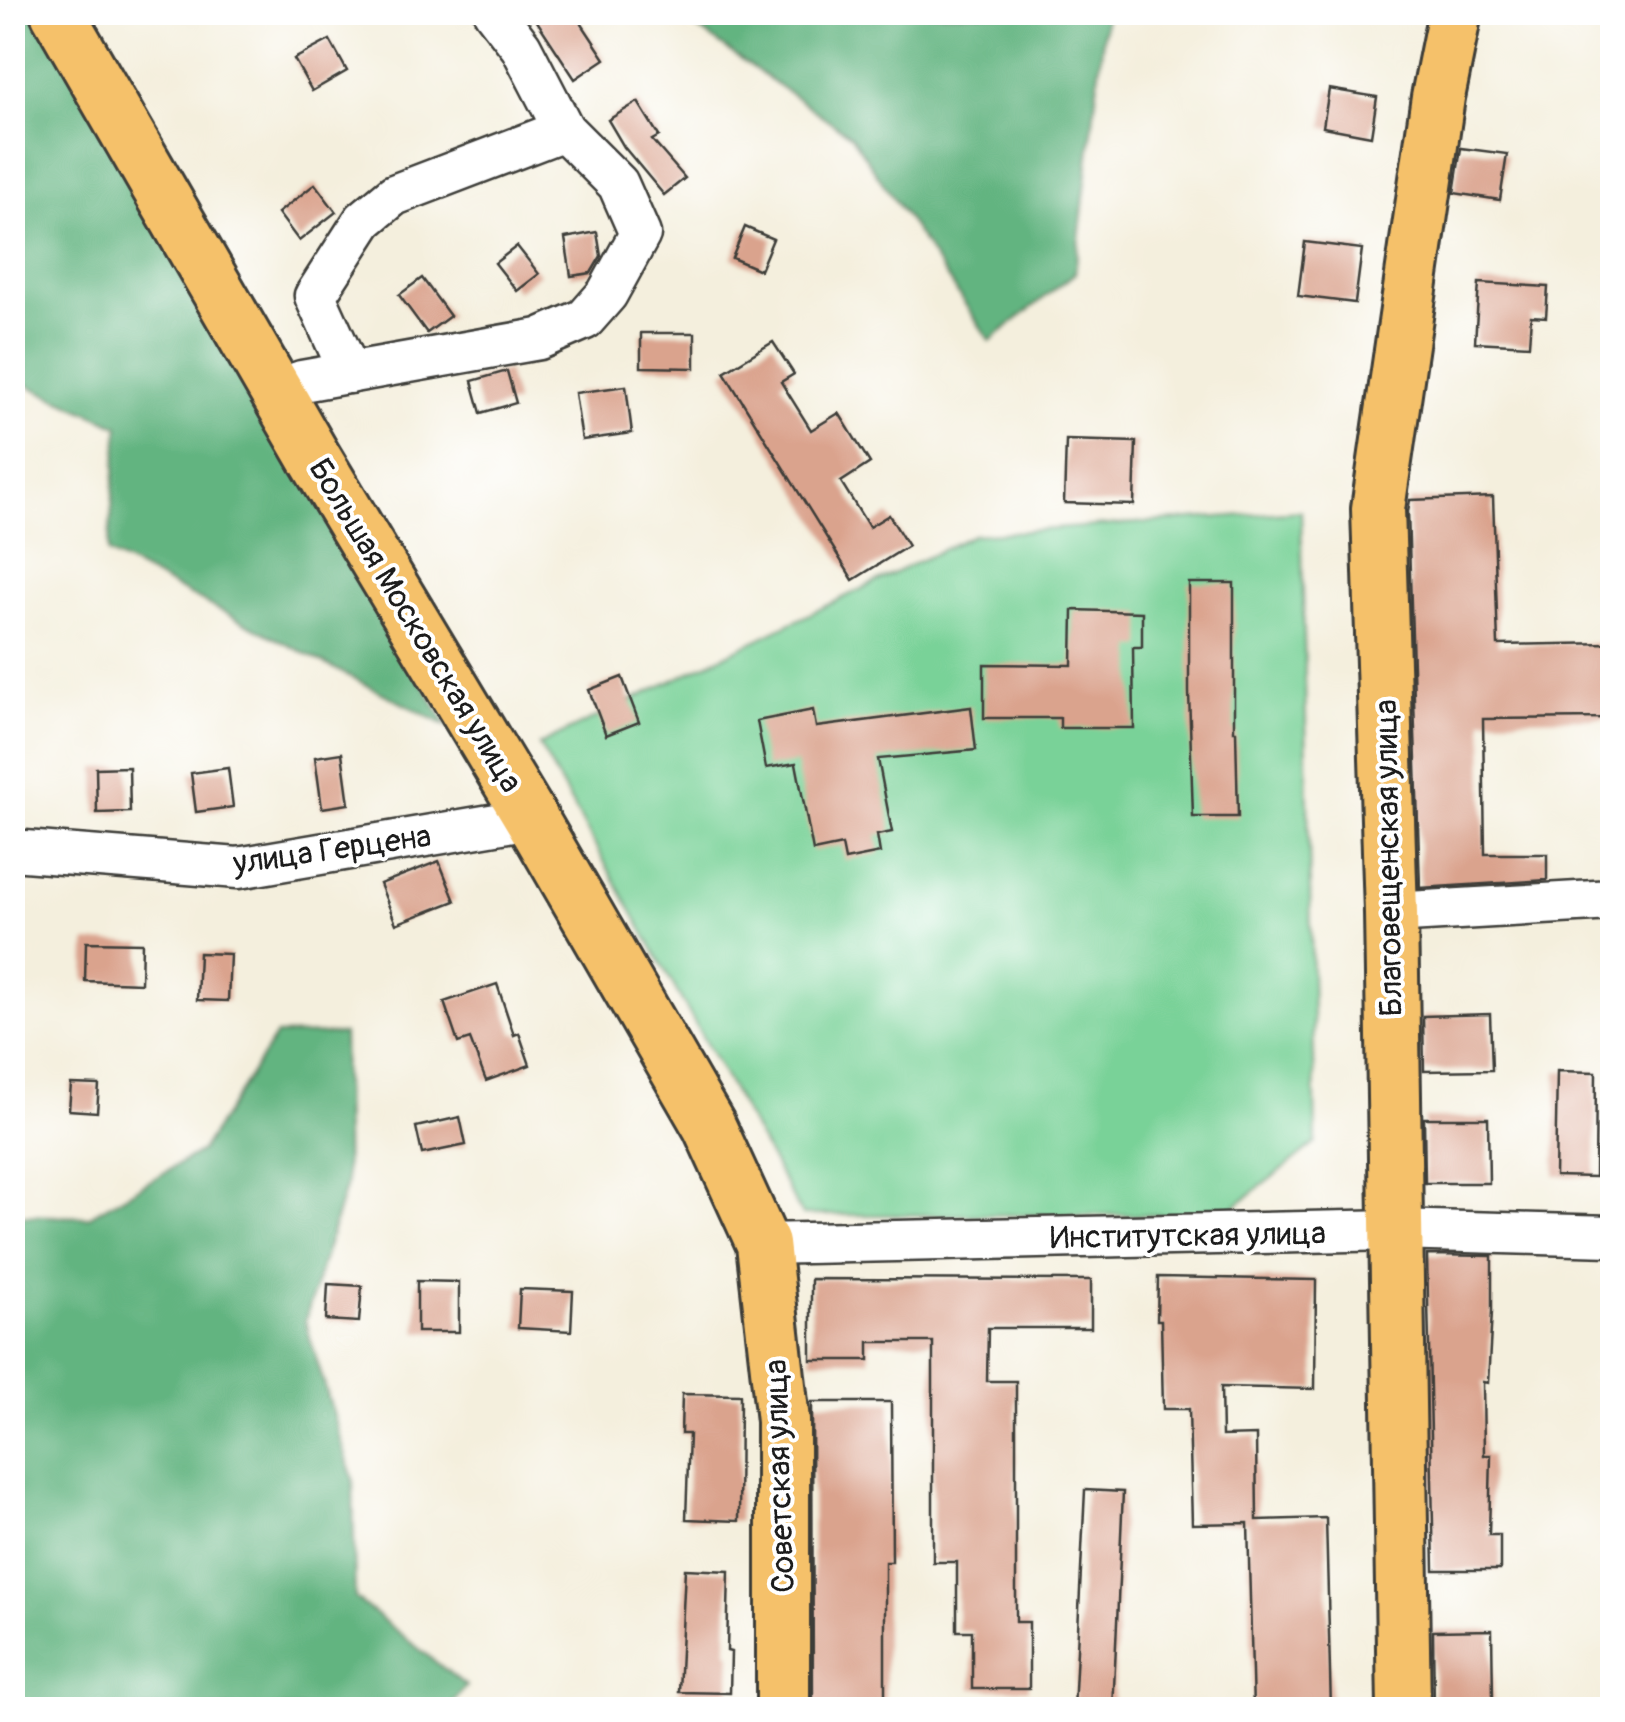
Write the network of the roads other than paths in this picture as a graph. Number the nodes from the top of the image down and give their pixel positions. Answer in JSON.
{"nodes":[{"id":1,"x":57,"y":12,"type":"edge"},
{"id":2,"x":494,"y":12,"type":"edge"},
{"id":3,"x":1454,"y":12,"type":"edge"},
{"id":4,"x":564,"y":130,"type":"junction"},
{"id":5,"x":350,"y":373,"type":"junction"},
{"id":6,"x":276,"y":390,"type":"junction"},
{"id":7,"x":531,"y":818,"type":"junction"},
{"id":8,"x":12,"y":850,"type":"edge"},
{"id":9,"x":1612,"y":900,"type":"edge"},
{"id":10,"x":1391,"y":913,"type":"junction"},
{"id":11,"x":1395,"y":1230,"type":"junction"},
{"id":12,"x":1612,"y":1236,"type":"edge"},
{"id":13,"x":763,"y":1244,"type":"junction"},
{"id":14,"x":783,"y":1710,"type":"edge"},
{"id":15,"x":1404,"y":1710,"type":"edge"}],
"edges":[{"from":1,"to":6,"type":"main road","name":"Большая Московская улица"},
{"from":2,"to":4,"type":"street"},
{"from":3,"to":10,"type":"main road","name":"Благовещенская улица"},
{"from":4,"to":5,"type":"street"},
{"from":4,"to":5,"type":"street"},
{"from":5,"to":6,"type":"street"},
{"from":6,"to":7,"type":"main road","name":"Большая Московская улица"},
{"from":7,"to":8,"type":"street","name":"улица Герцена"},
{"from":7,"to":13,"type":"main road","name":"Большая Московская улица"},
{"from":9,"to":10,"type":"street"},
{"from":10,"to":11,"type":"main road","name":"Благовещенская улица"},
{"from":11,"to":12,"type":"street","name":"Институтская улица"},
{"from":11,"to":13,"type":"street","name":"Институтская улица"},
{"from":11,"to":15,"type":"main road","name":"Благовещенская улица"},
{"from":13,"to":14,"type":"main road","name":"Советская улица"}]}
